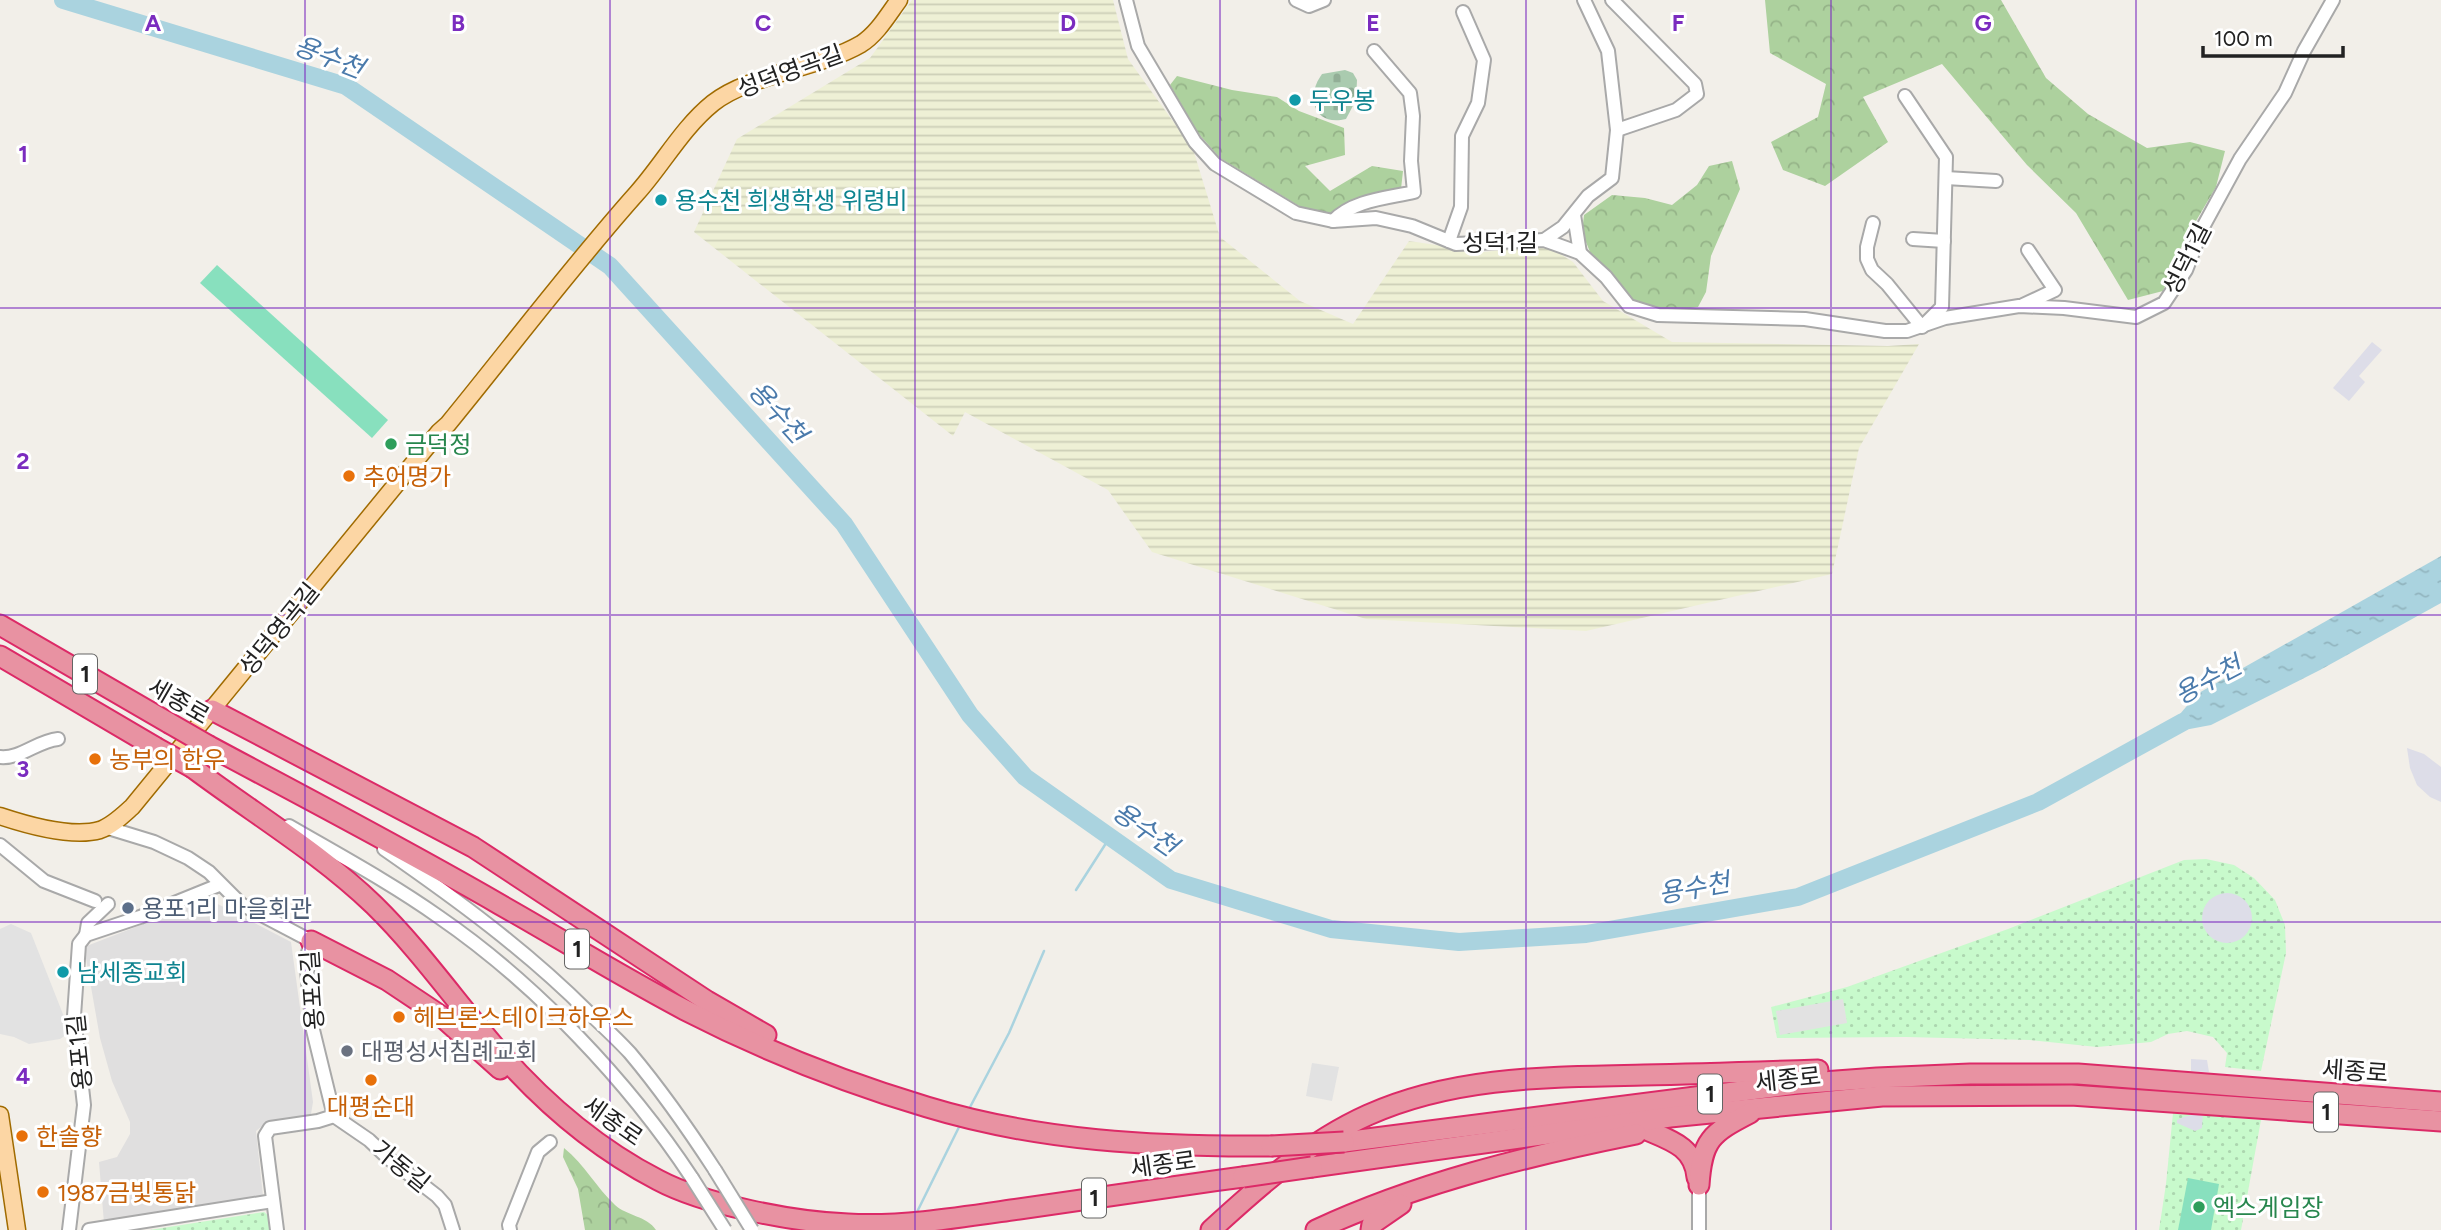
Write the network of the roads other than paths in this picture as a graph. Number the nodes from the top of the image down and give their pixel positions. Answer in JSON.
{"nodes":[{"id":1,"x":899,"y":0,"type":"edge"},
{"id":2,"x":1126,"y":0,"type":"edge"},
{"id":3,"x":1296,"y":0,"type":"edge"},
{"id":4,"x":1324,"y":0,"type":"edge"},
{"id":5,"x":1584,"y":0,"type":"edge"},
{"id":6,"x":1612,"y":0,"type":"edge"},
{"id":7,"x":2333,"y":0,"type":"edge"},
{"id":8,"x":1463,"y":12,"type":"dead end"},
{"id":9,"x":1374,"y":51,"type":"dead end"},
{"id":10,"x":1905,"y":96,"type":"dead end"},
{"id":11,"x":1617,"y":130,"type":"junction"},
{"id":12,"x":1946,"y":178,"type":"junction"},
{"id":13,"x":1996,"y":181,"type":"dead end"},
{"id":14,"x":1574,"y":215,"type":"junction"},
{"id":15,"x":1334,"y":220,"type":"junction"},
{"id":16,"x":1872,"y":223,"type":"dead end"},
{"id":17,"x":1913,"y":239,"type":"dead end"},
{"id":18,"x":1544,"y":240,"type":"junction"},
{"id":19,"x":1450,"y":241,"type":"junction"},
{"id":20,"x":1944,"y":242,"type":"junction"},
{"id":21,"x":2028,"y":250,"type":"dead end"},
{"id":22,"x":1580,"y":253,"type":"junction"},
{"id":23,"x":2019,"y":306,"type":"junction"},
{"id":24,"x":1922,"y":327,"type":"junction"},
{"id":25,"x":0,"y":625,"type":"edge"},
{"id":26,"x":5,"y":660,"type":"edge"},
{"id":27,"x":212,"y":710,"type":"junction"},
{"id":28,"x":58,"y":739,"type":"dead end"},
{"id":29,"x":0,"y":757,"type":"edge"},
{"id":30,"x":269,"y":778,"type":"junction"},
{"id":31,"x":215,"y":785,"type":"junction"},
{"id":32,"x":0,"y":816,"type":"edge"},
{"id":33,"x":105,"y":827,"type":"junction"},
{"id":34,"x":0,"y":845,"type":"edge"},
{"id":35,"x":219,"y":884,"type":"junction"},
{"id":36,"x":86,"y":935,"type":"junction"},
{"id":37,"x":312,"y":942,"type":"junction"},
{"id":38,"x":2078,"y":1074,"type":"junction"},
{"id":39,"x":2211,"y":1094,"type":"junction"},
{"id":40,"x":896,"y":1097,"type":"junction"},
{"id":41,"x":1798,"y":1102,"type":"junction"},
{"id":42,"x":2441,"y":1102,"type":"edge"},
{"id":43,"x":1755,"y":1110,"type":"junction"},
{"id":44,"x":0,"y":1115,"type":"edge"},
{"id":45,"x":334,"y":1115,"type":"junction"},
{"id":46,"x":2441,"y":1121,"type":"edge"},
{"id":47,"x":1648,"y":1131,"type":"junction"},
{"id":48,"x":583,"y":1133,"type":"junction"},
{"id":49,"x":550,"y":1142,"type":"dead end"},
{"id":50,"x":3,"y":1149,"type":"edge"},
{"id":51,"x":1443,"y":1182,"type":"junction"},
{"id":52,"x":1699,"y":1185,"type":"junction"},
{"id":53,"x":6,"y":1187,"type":"edge"},
{"id":54,"x":273,"y":1201,"type":"junction"},
{"id":55,"x":112,"y":1228,"type":"edge"},
{"id":56,"x":17,"y":1230,"type":"edge"},
{"id":57,"x":69,"y":1230,"type":"edge"},
{"id":58,"x":89,"y":1230,"type":"edge"},
{"id":59,"x":277,"y":1230,"type":"edge"},
{"id":60,"x":453,"y":1230,"type":"edge"},
{"id":61,"x":510,"y":1230,"type":"edge"},
{"id":62,"x":725,"y":1230,"type":"edge"},
{"id":63,"x":752,"y":1230,"type":"edge"},
{"id":64,"x":1211,"y":1230,"type":"edge"},
{"id":65,"x":1316,"y":1230,"type":"edge"},
{"id":66,"x":1371,"y":1230,"type":"edge"},
{"id":67,"x":1699,"y":1230,"type":"edge"}],
"edges":[{"from":1,"to":27,"type":"main road","name":"성덕영곡길"},
{"from":2,"to":15,"type":"street","name":"성덕1길"},
{"from":3,"to":4,"type":"street"},
{"from":5,"to":11,"type":"street"},
{"from":6,"to":11,"type":"street"},
{"from":7,"to":23,"type":"street","name":"성덕1길"},
{"from":8,"to":19,"type":"street"},
{"from":9,"to":15,"type":"street"},
{"from":10,"to":12,"type":"street"},
{"from":11,"to":14,"type":"street"},
{"from":12,"to":13,"type":"street"},
{"from":12,"to":20,"type":"street"},
{"from":14,"to":18,"type":"street"},
{"from":14,"to":22,"type":"street"},
{"from":15,"to":19,"type":"street","name":"성덕1길"},
{"from":16,"to":24,"type":"street"},
{"from":17,"to":20,"type":"street"},
{"from":18,"to":19,"type":"street","name":"성덕1길"},
{"from":18,"to":22,"type":"street","name":"성덕1길"},
{"from":20,"to":24,"type":"street"},
{"from":21,"to":23,"type":"street"},
{"from":22,"to":24,"type":"street","name":"성덕1길"},
{"from":23,"to":24,"type":"street","name":"성덕1길"},
{"from":25,"to":30,"type":"highway","name":"세종로","number":"1","bridge":true},
{"from":26,"to":31,"type":"highway","name":"세종로","number":"1","bridge":true},
{"from":27,"to":33,"type":"main road","name":"성덕영곡길"},
{"from":27,"to":40,"type":"highway"},
{"from":28,"to":29,"type":"street"},
{"from":30,"to":40,"type":"highway","name":"세종로","number":"1"},
{"from":30,"to":63,"type":"street","bridge":true},
{"from":31,"to":48,"type":"highway","name":"세종로","number":"1"},
{"from":31,"to":62,"type":"street","bridge":true},
{"from":32,"to":33,"type":"main road","name":"용포2길"},
{"from":33,"to":35,"type":"street","name":"용포2길"},
{"from":34,"to":36,"type":"street","name":"용포1길"},
{"from":35,"to":36,"type":"street"},
{"from":35,"to":37,"type":"street","name":"용포2길"},
{"from":36,"to":57,"type":"street","name":"용포1길"},
{"from":37,"to":45,"type":"street","name":"용포2길"},
{"from":37,"to":48,"type":"highway"},
{"from":38,"to":39,"type":"highway","name":"세종로","number":"1"},
{"from":38,"to":40,"type":"highway","name":"세종로","number":"1","bridge":true},
{"from":38,"to":64,"type":"highway"},
{"from":39,"to":41,"type":"highway","name":"세종로","number":"1"},
{"from":39,"to":42,"type":"highway","name":"세종로","number":"1"},
{"from":39,"to":46,"type":"highway","name":"세종로","number":"1"},
{"from":41,"to":43,"type":"highway"},
{"from":41,"to":48,"type":"highway","name":"세종로","number":"1","bridge":true},
{"from":43,"to":47,"type":"highway"},
{"from":43,"to":52,"type":"highway"},
{"from":44,"to":50,"type":"main road"},
{"from":45,"to":54,"type":"street"},
{"from":45,"to":60,"type":"street","name":"가동길"},
{"from":47,"to":51,"type":"highway"},
{"from":47,"to":52,"type":"highway"},
{"from":49,"to":61,"type":"street"},
{"from":50,"to":53,"type":"main road"},
{"from":51,"to":65,"type":"highway"},
{"from":51,"to":66,"type":"highway"},
{"from":52,"to":67,"type":"street"},
{"from":53,"to":56,"type":"main road"},
{"from":54,"to":55,"type":"street"},
{"from":54,"to":59,"type":"street"},
{"from":55,"to":58,"type":"street"}]}
